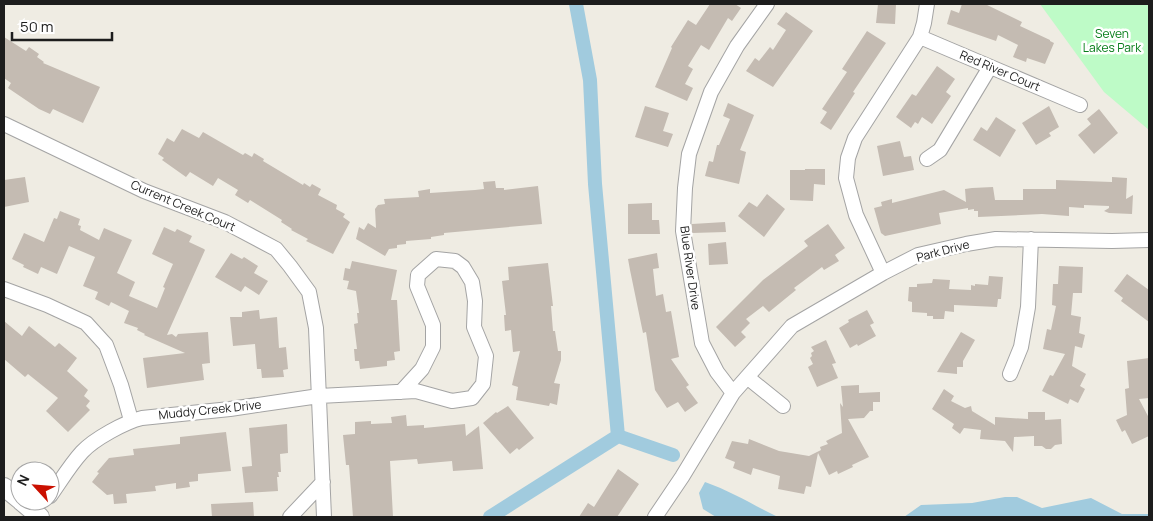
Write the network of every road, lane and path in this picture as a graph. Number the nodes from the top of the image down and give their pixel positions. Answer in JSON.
{"nodes":[{"id":1,"x":767,"y":4,"type":"edge"},
{"id":2,"x":927,"y":4,"type":"edge"},
{"id":3,"x":920,"y":37,"type":"junction"},
{"id":4,"x":990,"y":66,"type":"junction"},
{"id":5,"x":1080,"y":105,"type":"dead end"},
{"id":6,"x":4,"y":124,"type":"edge"},
{"id":7,"x":927,"y":160,"type":"dead end"},
{"id":8,"x":1031,"y":239,"type":"junction"},
{"id":9,"x":1149,"y":240,"type":"edge"},
{"id":10,"x":883,"y":273,"type":"junction"},
{"id":11,"x":4,"y":289,"type":"edge"},
{"id":12,"x":1010,"y":374,"type":"dead end"},
{"id":13,"x":747,"y":377,"type":"junction"},
{"id":14,"x":402,"y":392,"type":"junction"},
{"id":15,"x":733,"y":393,"type":"junction"},
{"id":16,"x":318,"y":396,"type":"junction"},
{"id":17,"x":783,"y":406,"type":"dead end"},
{"id":18,"x":131,"y":420,"type":"junction"},
{"id":19,"x":60,"y":482,"type":"edge"},
{"id":20,"x":323,"y":482,"type":"junction"},
{"id":21,"x":290,"y":517,"type":"edge"},
{"id":22,"x":324,"y":517,"type":"edge"},
{"id":23,"x":655,"y":517,"type":"edge"}],
"edges":[{"from":1,"to":15,"type":"street","name":"Blue River Drive"},
{"from":2,"to":3,"type":"street"},
{"from":3,"to":4,"type":"street","name":"Red River Court"},
{"from":3,"to":10,"type":"street"},
{"from":4,"to":5,"type":"street","name":"Red River Court"},
{"from":4,"to":7,"type":"street"},
{"from":6,"to":16,"type":"street","name":"Current Creek Court"},
{"from":8,"to":9,"type":"street","name":"Park Drive"},
{"from":8,"to":10,"type":"street","name":"Park Drive"},
{"from":8,"to":12,"type":"street"},
{"from":10,"to":13,"type":"street","name":"Park Drive"},
{"from":11,"to":18,"type":"street"},
{"from":13,"to":15,"type":"street","name":"Park Drive"},
{"from":13,"to":17,"type":"street"},
{"from":14,"to":14,"type":"street","name":"Muddy Creek Drive"},
{"from":14,"to":16,"type":"street","name":"Muddy Creek Drive"},
{"from":15,"to":23,"type":"street","name":"Park Drive"},
{"from":16,"to":18,"type":"street","name":"Muddy Creek Drive"},
{"from":16,"to":20,"type":"street","name":"Current Creek Court"},
{"from":18,"to":19,"type":"street","name":"Muddy Creek Drive"},
{"from":20,"to":21,"type":"street"},
{"from":20,"to":22,"type":"street","name":"Current Creek Court"}]}
